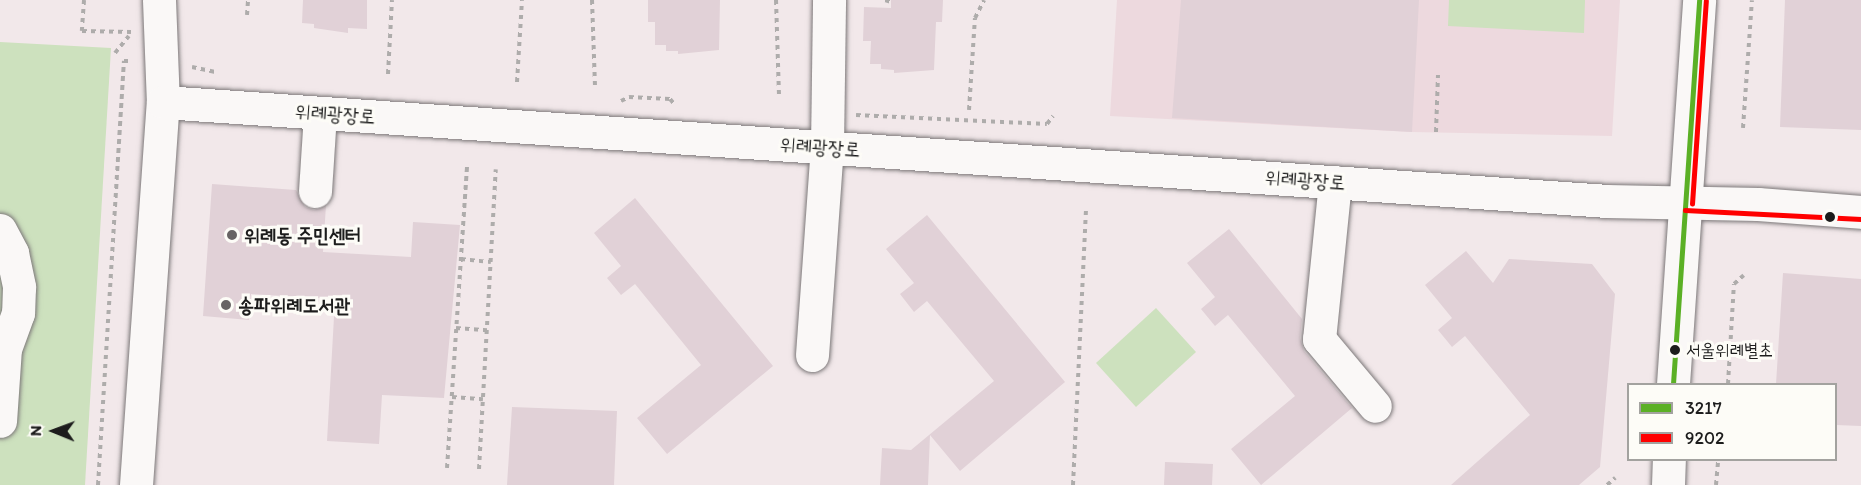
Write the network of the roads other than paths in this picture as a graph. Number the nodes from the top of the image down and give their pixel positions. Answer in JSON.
{"nodes":[{"id":1,"x":159,"y":0,"type":"edge"},
{"id":2,"x":829,"y":0,"type":"edge"},
{"id":3,"x":1699,"y":0,"type":"edge"},
{"id":4,"x":163,"y":102,"type":"junction"},
{"id":5,"x":320,"y":112,"type":"junction"},
{"id":6,"x":827,"y":147,"type":"junction"},
{"id":7,"x":1335,"y":182,"type":"junction"},
{"id":8,"x":315,"y":191,"type":"dead end"},
{"id":9,"x":1685,"y":202,"type":"junction"},
{"id":10,"x":1861,"y":212,"type":"edge"},
{"id":11,"x":0,"y":230,"type":"edge"},
{"id":12,"x":812,"y":355,"type":"dead end"},
{"id":13,"x":1674,"y":383,"type":"edge"},
{"id":14,"x":1375,"y":406,"type":"dead end"},
{"id":15,"x":0,"y":421,"type":"edge"},
{"id":16,"x":1669,"y":461,"type":"edge"},
{"id":17,"x":136,"y":485,"type":"edge"},
{"id":18,"x":1668,"y":485,"type":"edge"}],
"edges":[{"from":1,"to":4,"type":"street"},
{"from":2,"to":6,"type":"street"},
{"from":3,"to":9,"type":"street"},
{"from":4,"to":5,"type":"street","name":"위례광장로"},
{"from":4,"to":17,"type":"street"},
{"from":5,"to":6,"type":"street","name":"위례광장로"},
{"from":5,"to":8,"type":"street"},
{"from":6,"to":7,"type":"street","name":"위례광장로"},
{"from":6,"to":12,"type":"street"},
{"from":7,"to":9,"type":"street","name":"위례광장로"},
{"from":7,"to":14,"type":"street"},
{"from":9,"to":10,"type":"street","name":"위례광장로"},
{"from":9,"to":13,"type":"street"},
{"from":11,"to":15,"type":"street"},
{"from":16,"to":18,"type":"street"}]}
